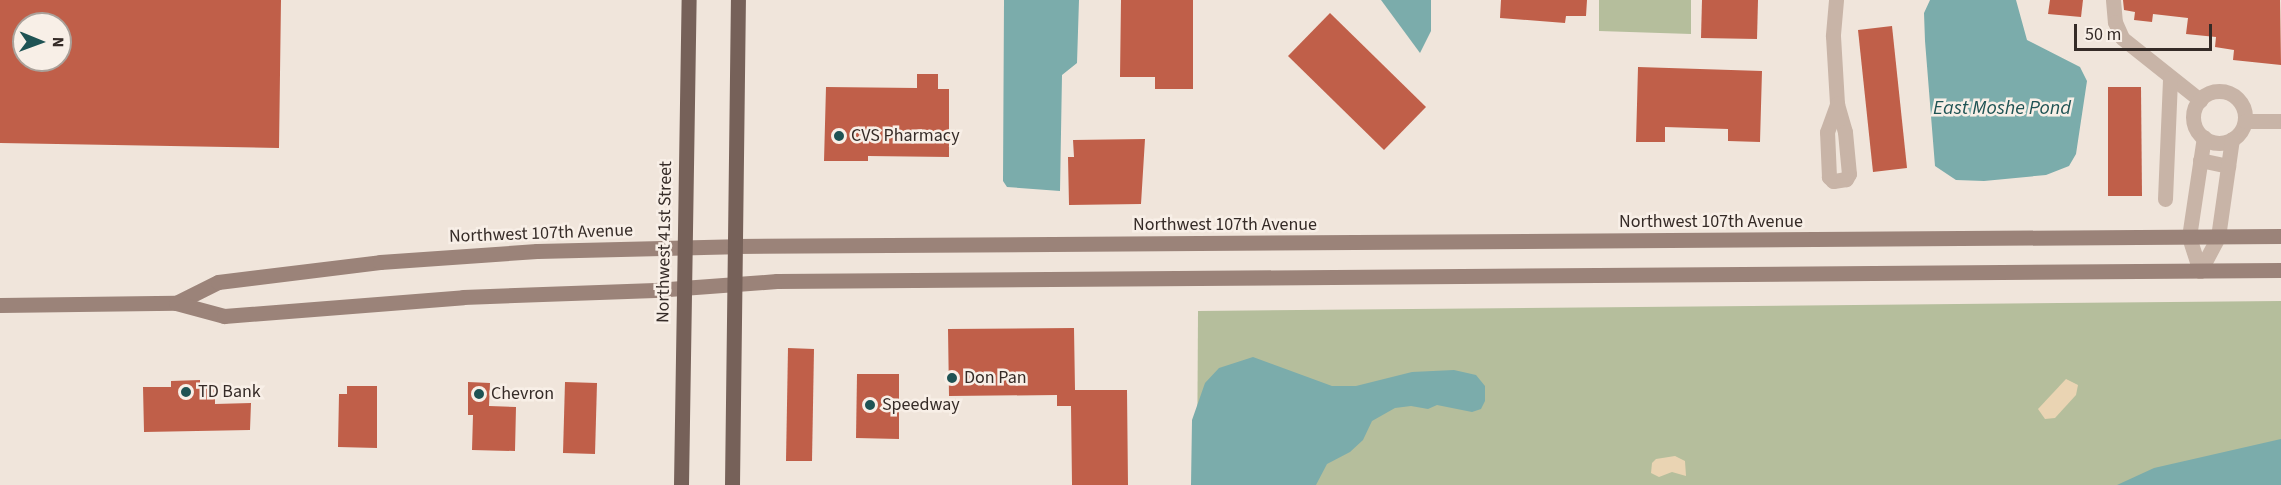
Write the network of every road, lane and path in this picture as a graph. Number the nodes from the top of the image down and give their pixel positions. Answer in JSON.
{"nodes":[{"id":1,"x":690,"y":0,"type":"edge"},
{"id":2,"x":738,"y":0,"type":"edge"},
{"id":3,"x":1836,"y":0,"type":"edge"},
{"id":4,"x":2113,"y":0,"type":"edge"},
{"id":5,"x":2170,"y":78,"type":"junction"},
{"id":6,"x":2200,"y":100,"type":"junction"},
{"id":7,"x":1837,"y":104,"type":"dead end"},
{"id":8,"x":2245,"y":121,"type":"junction"},
{"id":9,"x":2281,"y":121,"type":"edge"},
{"id":10,"x":2204,"y":137,"type":"junction"},
{"id":11,"x":2232,"y":139,"type":"junction"},
{"id":12,"x":2200,"y":160,"type":"junction"},
{"id":13,"x":2228,"y":166,"type":"junction"},
{"id":14,"x":2165,"y":199,"type":"dead end"},
{"id":15,"x":2281,"y":236,"type":"edge"},
{"id":16,"x":2189,"y":237,"type":"junction"},
{"id":17,"x":2218,"y":237,"type":"junction"},
{"id":18,"x":735,"y":246,"type":"junction"},
{"id":19,"x":685,"y":248,"type":"junction"},
{"id":20,"x":2281,"y":270,"type":"edge"},
{"id":21,"x":2200,"y":271,"type":"junction"},
{"id":22,"x":735,"y":285,"type":"junction"},
{"id":23,"x":684,"y":289,"type":"junction"},
{"id":24,"x":176,"y":303,"type":"junction"},
{"id":25,"x":0,"y":305,"type":"edge"},
{"id":26,"x":681,"y":485,"type":"edge"},
{"id":27,"x":732,"y":485,"type":"edge"}],
"edges":[{"from":1,"to":19,"type":"main road","name":"Northwest 41st Street"},
{"from":2,"to":18,"type":"main road"},
{"from":3,"to":7,"type":"street"},
{"from":4,"to":5,"type":"street"},
{"from":5,"to":6,"type":"street"},
{"from":5,"to":14,"type":"street"},
{"from":6,"to":8,"type":"street"},
{"from":6,"to":10,"type":"street"},
{"from":8,"to":9,"type":"street"},
{"from":8,"to":11,"type":"street"},
{"from":10,"to":11,"type":"street"},
{"from":10,"to":12,"type":"street"},
{"from":11,"to":13,"type":"street"},
{"from":12,"to":13,"type":"street"},
{"from":12,"to":16,"type":"street"},
{"from":13,"to":17,"type":"street"},
{"from":15,"to":17,"type":"main road","name":"Northwest 107th Avenue"},
{"from":16,"to":17,"type":"main road","name":"Northwest 107th Avenue"},
{"from":16,"to":18,"type":"main road","name":"Northwest 107th Avenue"},
{"from":16,"to":21,"type":"street"},
{"from":17,"to":21,"type":"street"},
{"from":18,"to":19,"type":"main road","name":"Northwest 107th Avenue"},
{"from":18,"to":22,"type":"main road"},
{"from":19,"to":23,"type":"main road","name":"Northwest 41st Street"},
{"from":19,"to":24,"type":"main road","name":"Northwest 107th Avenue"},
{"from":20,"to":21,"type":"main road","name":"Northwest 107th Avenue"},
{"from":21,"to":22,"type":"main road","name":"Northwest 107th Avenue"},
{"from":22,"to":23,"type":"main road","name":"Northwest 107th Avenue"},
{"from":22,"to":27,"type":"main road"},
{"from":23,"to":24,"type":"main road","name":"Northwest 107th Avenue"},
{"from":23,"to":26,"type":"main road","name":"Northwest 41st Street"},
{"from":24,"to":25,"type":"main road","name":"Northwest 107th Avenue"}]}
